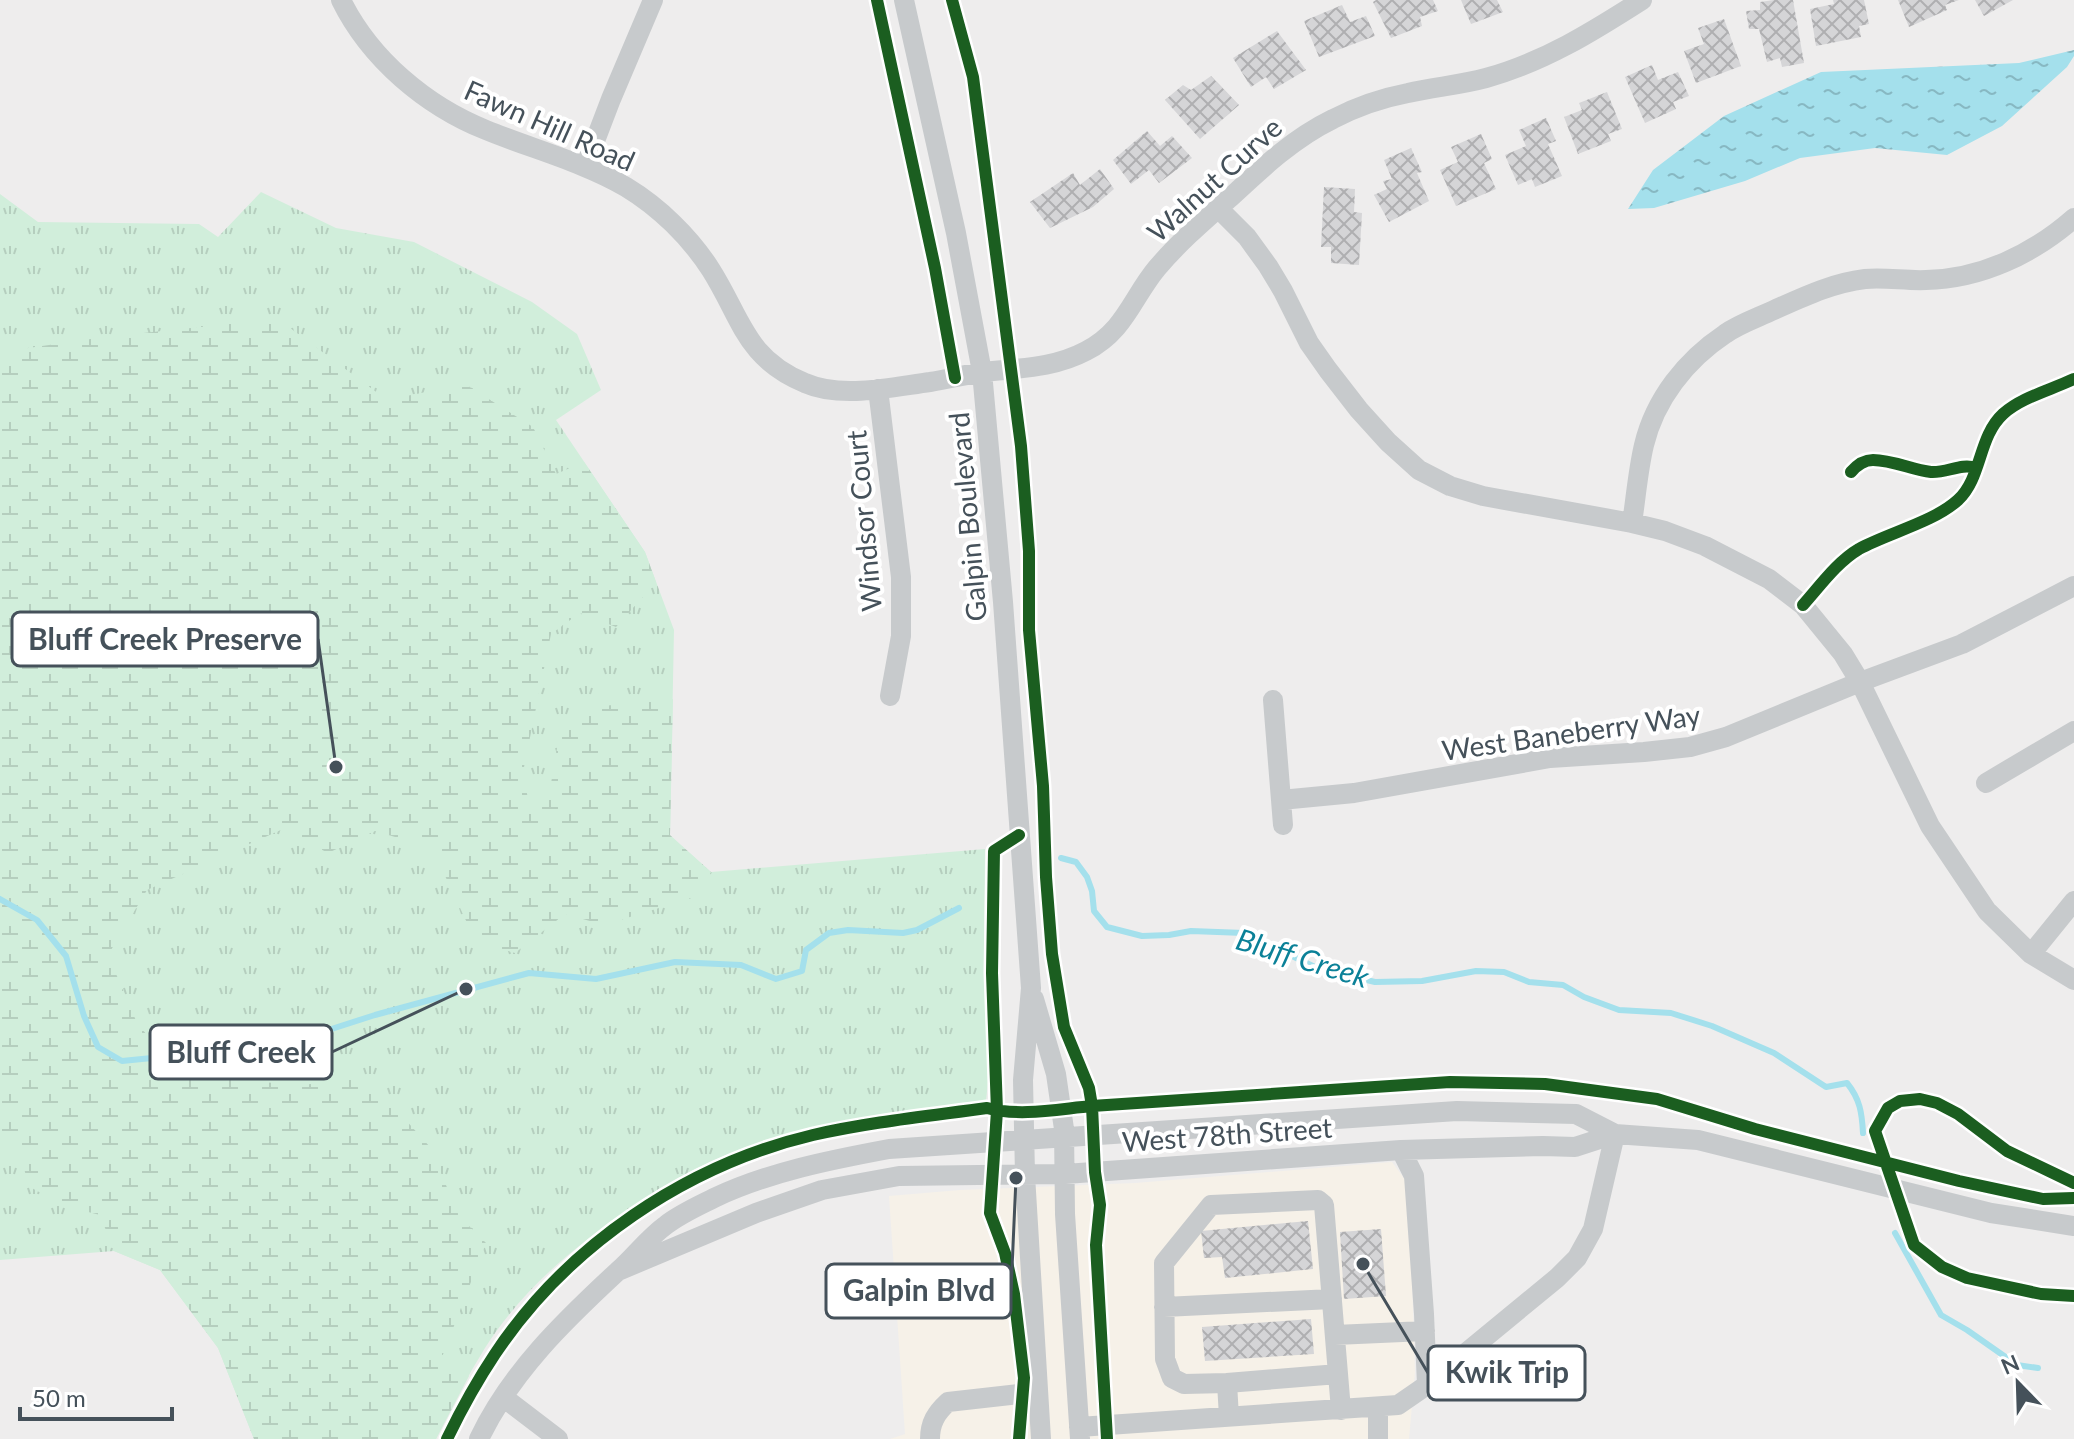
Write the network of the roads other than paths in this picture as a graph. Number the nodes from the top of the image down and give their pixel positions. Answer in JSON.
{"nodes":[{"id":1,"x":341,"y":0,"type":"edge"},
{"id":2,"x":653,"y":0,"type":"edge"},
{"id":3,"x":904,"y":0,"type":"edge"},
{"id":4,"x":1642,"y":0,"type":"edge"},
{"id":5,"x":585,"y":167,"type":"junction"},
{"id":6,"x":1218,"y":208,"type":"junction"},
{"id":7,"x":2071,"y":229,"type":"edge"},
{"id":8,"x":982,"y":372,"type":"junction"},
{"id":9,"x":878,"y":389,"type":"junction"},
{"id":10,"x":1632,"y":523,"type":"junction"},
{"id":11,"x":2074,"y":586,"type":"edge"},
{"id":12,"x":1860,"y":682,"type":"junction"},
{"id":13,"x":890,"y":696,"type":"dead end"},
{"id":14,"x":1273,"y":700,"type":"dead end"},
{"id":15,"x":2074,"y":731,"type":"edge"},
{"id":16,"x":1986,"y":783,"type":"dead end"},
{"id":17,"x":1281,"y":800,"type":"junction"},
{"id":18,"x":1283,"y":825,"type":"dead end"},
{"id":19,"x":2074,"y":901,"type":"edge"},
{"id":20,"x":2031,"y":954,"type":"junction"},
{"id":21,"x":2074,"y":980,"type":"edge"},
{"id":22,"x":1031,"y":988,"type":"junction"},
{"id":23,"x":1615,"y":1134,"type":"junction"},
{"id":24,"x":1064,"y":1136,"type":"junction"},
{"id":25,"x":1026,"y":1139,"type":"junction"},
{"id":26,"x":1401,"y":1150,"type":"junction"},
{"id":27,"x":1065,"y":1174,"type":"junction"},
{"id":28,"x":1025,"y":1175,"type":"junction"},
{"id":29,"x":2074,"y":1226,"type":"edge"},
{"id":30,"x":618,"y":1271,"type":"junction"},
{"id":31,"x":1332,"y":1299,"type":"junction"},
{"id":32,"x":1164,"y":1307,"type":"junction"},
{"id":33,"x":1425,"y":1331,"type":"junction"},
{"id":34,"x":1335,"y":1335,"type":"junction"},
{"id":35,"x":1338,"y":1374,"type":"junction"},
{"id":36,"x":1227,"y":1383,"type":"junction"},
{"id":37,"x":1427,"y":1385,"type":"junction"},
{"id":38,"x":1037,"y":1392,"type":"junction"},
{"id":39,"x":503,"y":1397,"type":"junction"},
{"id":40,"x":1378,"y":1407,"type":"junction"},
{"id":41,"x":1341,"y":1410,"type":"junction"},
{"id":42,"x":1229,"y":1417,"type":"junction"},
{"id":43,"x":1165,"y":1430,"type":"edge"},
{"id":44,"x":1079,"y":1433,"type":"edge"},
{"id":45,"x":479,"y":1439,"type":"edge"},
{"id":46,"x":558,"y":1439,"type":"edge"},
{"id":47,"x":930,"y":1439,"type":"edge"},
{"id":48,"x":1041,"y":1439,"type":"edge"},
{"id":49,"x":1378,"y":1439,"type":"edge"}],
"edges":[{"from":1,"to":5,"type":"street","name":"Fawn Hill Road"},
{"from":2,"to":5,"type":"street"},
{"from":3,"to":8,"type":"street","name":"Galpin Boulevard"},
{"from":4,"to":6,"type":"street","name":"Walnut Curve"},
{"from":5,"to":9,"type":"street","name":"Fawn Hill Road"},
{"from":6,"to":8,"type":"street","name":"Walnut Curve"},
{"from":6,"to":10,"type":"street"},
{"from":7,"to":10,"type":"street"},
{"from":8,"to":9,"type":"street","name":"Fawn Hill Road"},
{"from":8,"to":22,"type":"street","name":"Galpin Boulevard"},
{"from":9,"to":13,"type":"street","name":"Windsor Court"},
{"from":10,"to":12,"type":"street"},
{"from":11,"to":12,"type":"street","name":"West Baneberry Way"},
{"from":12,"to":17,"type":"street","name":"West Baneberry Way"},
{"from":12,"to":20,"type":"street"},
{"from":14,"to":17,"type":"street"},
{"from":15,"to":16,"type":"street"},
{"from":17,"to":18,"type":"street"},
{"from":19,"to":20,"type":"street"},
{"from":20,"to":21,"type":"street"},
{"from":22,"to":24,"type":"street","name":"Galpin Boulevard"},
{"from":22,"to":25,"type":"street","name":"Galpin Boulevard"},
{"from":23,"to":24,"type":"street","name":"West 78th Street"},
{"from":23,"to":26,"type":"street","name":"West 78th Street"},
{"from":23,"to":29,"type":"street","name":"West 78th Street"},
{"from":23,"to":37,"type":"street"},
{"from":24,"to":25,"type":"street","name":"West 78th Street"},
{"from":24,"to":27,"type":"street","name":"Galpin Boulevard"},
{"from":25,"to":28,"type":"street","name":"Galpin Boulevard"},
{"from":25,"to":30,"type":"street","name":"West 78th Street"},
{"from":26,"to":27,"type":"street","name":"West 78th Street"},
{"from":26,"to":33,"type":"street"},
{"from":27,"to":28,"type":"street","name":"West 78th Street"},
{"from":27,"to":44,"type":"street","name":"Galpin Boulevard"},
{"from":28,"to":30,"type":"street","name":"West 78th Street"},
{"from":28,"to":38,"type":"street","name":"Galpin Boulevard"},
{"from":30,"to":39,"type":"street","name":"West 78th Street"},
{"from":31,"to":32,"type":"street"},
{"from":31,"to":32,"type":"street"},
{"from":31,"to":34,"type":"street"},
{"from":32,"to":36,"type":"street"},
{"from":33,"to":34,"type":"street"},
{"from":33,"to":37,"type":"street"},
{"from":34,"to":35,"type":"street"},
{"from":35,"to":36,"type":"street"},
{"from":35,"to":41,"type":"street"},
{"from":36,"to":42,"type":"street"},
{"from":37,"to":40,"type":"street"},
{"from":38,"to":47,"type":"street"},
{"from":38,"to":48,"type":"street","name":"Galpin Boulevard"},
{"from":39,"to":45,"type":"street","name":"West 78th Street"},
{"from":39,"to":46,"type":"street"},
{"from":40,"to":41,"type":"street"},
{"from":40,"to":49,"type":"street"},
{"from":41,"to":42,"type":"street"},
{"from":42,"to":43,"type":"street"},
{"from":43,"to":44,"type":"street"}]}
